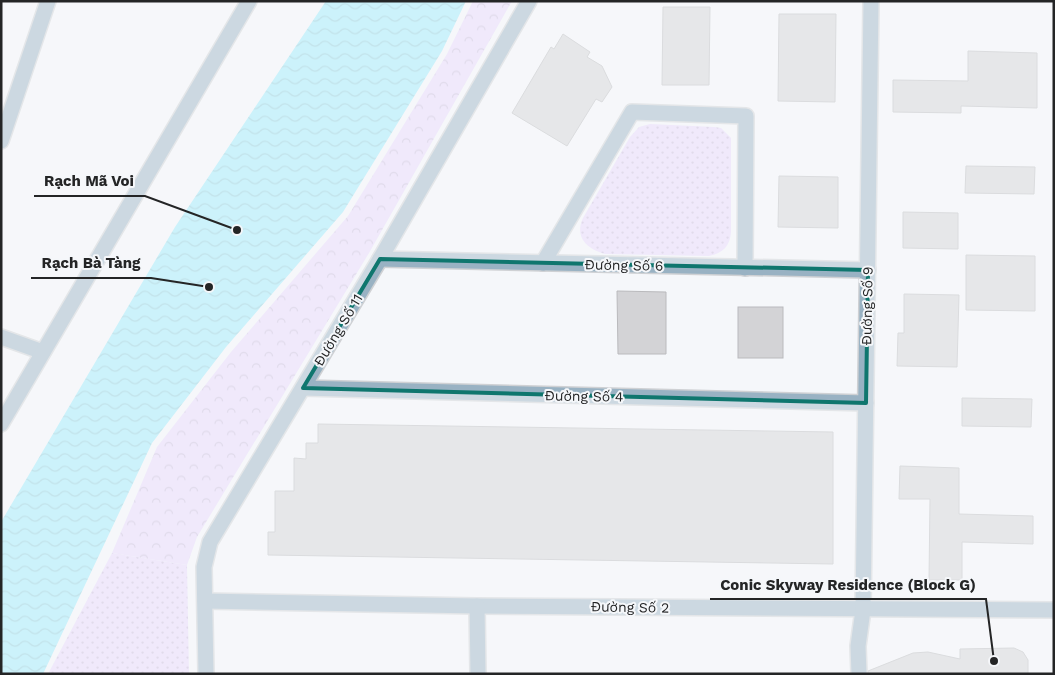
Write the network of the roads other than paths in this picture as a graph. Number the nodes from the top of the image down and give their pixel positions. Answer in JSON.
{"nodes":[{"id":1,"x":48,"y":1,"type":"edge"},
{"id":2,"x":249,"y":1,"type":"edge"},
{"id":3,"x":529,"y":1,"type":"edge"},
{"id":4,"x":871,"y":1,"type":"edge"},
{"id":5,"x":1,"y":141,"type":"edge"},
{"id":6,"x":380,"y":259,"type":"junction"},
{"id":7,"x":543,"y":263,"type":"junction"},
{"id":8,"x":745,"y":268,"type":"junction"},
{"id":9,"x":868,"y":270,"type":"junction"},
{"id":10,"x":1,"y":337,"type":"edge"},
{"id":11,"x":43,"y":352,"type":"junction"},
{"id":12,"x":302,"y":388,"type":"junction"},
{"id":13,"x":866,"y":403,"type":"junction"},
{"id":14,"x":1,"y":424,"type":"edge"},
{"id":15,"x":206,"y":601,"type":"junction"},
{"id":16,"x":477,"y":606,"type":"junction"},
{"id":17,"x":863,"y":610,"type":"junction"},
{"id":18,"x":1054,"y":610,"type":"edge"},
{"id":19,"x":206,"y":674,"type":"edge"},
{"id":20,"x":478,"y":674,"type":"edge"},
{"id":21,"x":860,"y":674,"type":"edge"}],
"edges":[{"from":1,"to":5,"type":"street"},
{"from":2,"to":11,"type":"street"},
{"from":3,"to":6,"type":"street","name":"Đường Số 11"},
{"from":4,"to":9,"type":"street","name":"Đường Số 9"},
{"from":6,"to":7,"type":"street","name":"Đường Số 6"},
{"from":6,"to":12,"type":"street","name":"Đường Số 11"},
{"from":7,"to":8,"type":"street","name":"Đường Số 6"},
{"from":7,"to":8,"type":"street"},
{"from":8,"to":9,"type":"street","name":"Đường Số 6"},
{"from":9,"to":13,"type":"street","name":"Đường Số 9"},
{"from":10,"to":11,"type":"street"},
{"from":11,"to":14,"type":"street"},
{"from":12,"to":13,"type":"street","name":"Đường Số 4"},
{"from":12,"to":15,"type":"street","name":"Đường Số 11"},
{"from":13,"to":17,"type":"street","name":"Đường Số 9"},
{"from":15,"to":16,"type":"street","name":"Đường Số 2"},
{"from":15,"to":19,"type":"street","name":"Đường Số 11"},
{"from":16,"to":17,"type":"street","name":"Đường Số 2"},
{"from":16,"to":20,"type":"street"},
{"from":17,"to":18,"type":"street","name":"Đường Số 2"},
{"from":17,"to":21,"type":"street","name":"Đường Số 9"}]}
